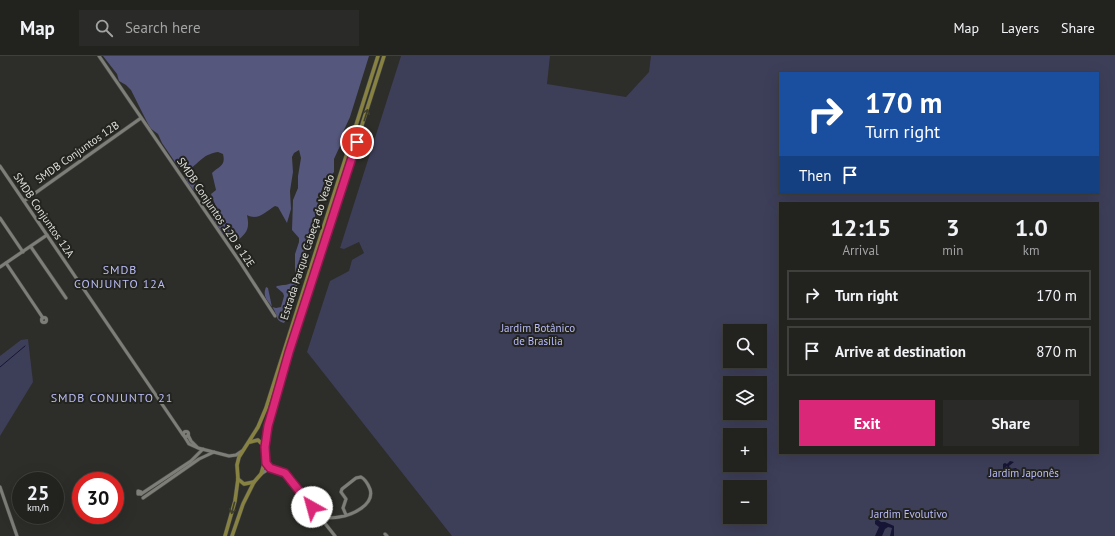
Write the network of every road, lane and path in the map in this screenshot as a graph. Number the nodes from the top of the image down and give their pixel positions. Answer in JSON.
{"nodes":[{"id":1,"x":99,"y":56,"type":"edge"},
{"id":2,"x":378,"y":56,"type":"edge"},
{"id":3,"x":384,"y":56,"type":"edge"},
{"id":4,"x":142,"y":118,"type":"junction"},
{"id":5,"x":0,"y":166,"type":"edge"},
{"id":6,"x":24,"y":201,"type":"junction"},
{"id":7,"x":0,"y":218,"type":"edge"},
{"id":8,"x":47,"y":235,"type":"junction"},
{"id":9,"x":31,"y":246,"type":"junction"},
{"id":10,"x":23,"y":252,"type":"junction"},
{"id":11,"x":6,"y":263,"type":"junction"},
{"id":12,"x":0,"y":267,"type":"edge"},
{"id":13,"x":66,"y":298,"type":"dead end"},
{"id":14,"x":275,"y":316,"type":"dead end"},
{"id":15,"x":43,"y":318,"type":"dead end"},
{"id":16,"x":184,"y":434,"type":"junction"},
{"id":17,"x":249,"y":442,"type":"junction"},
{"id":18,"x":265,"y":447,"type":"junction"},
{"id":19,"x":198,"y":448,"type":"junction"},
{"id":20,"x":203,"y":449,"type":"junction"},
{"id":21,"x":242,"y":451,"type":"junction"},
{"id":22,"x":214,"y":452,"type":"junction"},
{"id":23,"x":229,"y":456,"type":"junction"},
{"id":24,"x":265,"y":461,"type":"junction"},
{"id":25,"x":237,"y":465,"type":"junction"},
{"id":26,"x":274,"y":469,"type":"junction"},
{"id":27,"x":261,"y":474,"type":"junction"},
{"id":28,"x":238,"y":479,"type":"junction"},
{"id":29,"x":254,"y":482,"type":"junction"},
{"id":30,"x":0,"y":487,"type":"edge"},
{"id":31,"x":140,"y":492,"type":"dead end"},
{"id":32,"x":143,"y":498,"type":"dead end"},
{"id":33,"x":346,"y":515,"type":"junction"},
{"id":34,"x":320,"y":518,"type":"junction"},
{"id":35,"x":17,"y":536,"type":"edge"},
{"id":36,"x":225,"y":536,"type":"edge"},
{"id":37,"x":232,"y":536,"type":"edge"},
{"id":38,"x":335,"y":536,"type":"edge"}],
"edges":[{"from":1,"to":4,"type":"street","name":"SMDB Conjuntos 12D a 12E"},
{"from":2,"to":17,"type":"main road","name":"Estrada Parque Cabeça do Veado"},
{"from":18,"to":3,"type":"main road","name":"Estrada Parque Cabeça do Veado","one_way":true},
{"from":4,"to":6,"type":"street","name":"SMDB Conjuntos 12B"},
{"from":4,"to":14,"type":"street","name":"SMDB Conjuntos 12D a 12E"},
{"from":5,"to":6,"type":"street","name":"SMDB Conjuntos 12A"},
{"from":6,"to":8,"type":"street","name":"SMDB Conjuntos 12A"},
{"from":7,"to":10,"type":"street"},
{"from":8,"to":9,"type":"street"},
{"from":8,"to":16,"type":"street","name":"SMDB Conjuntos 12A"},
{"from":9,"to":10,"type":"street"},
{"from":9,"to":13,"type":"street"},
{"from":10,"to":11,"type":"street"},
{"from":11,"to":12,"type":"street"},
{"from":11,"to":15,"type":"street"},
{"from":16,"to":19,"type":"street","name":"SMDB Conjuntos 12A"},
{"from":16,"to":19,"type":"street"},
{"from":17,"to":18,"type":"main road"},
{"from":17,"to":21,"type":"main road"},
{"from":18,"to":24,"type":"main road"},
{"from":19,"to":20,"type":"street"},
{"from":20,"to":22,"type":"street"},
{"from":20,"to":31,"type":"street"},
{"from":21,"to":23,"type":"street"},
{"from":21,"to":25,"type":"main road"},
{"from":22,"to":23,"type":"street"},
{"from":22,"to":32,"type":"street"},
{"from":23,"to":25,"type":"street"},
{"from":24,"to":26,"type":"street"},
{"from":24,"to":27,"type":"main road"},
{"from":25,"to":28,"type":"main road"},
{"from":26,"to":27,"type":"street"},
{"from":26,"to":34,"type":"street"},
{"from":27,"to":29,"type":"main road"},
{"from":28,"to":29,"type":"main road"},
{"from":28,"to":36,"type":"main road","one_way":true},
{"from":29,"to":37,"type":"main road"},
{"from":30,"to":35,"type":"street"},
{"from":33,"to":33,"type":"street"},
{"from":33,"to":34,"type":"street"},
{"from":34,"to":38,"type":"street"}]}
